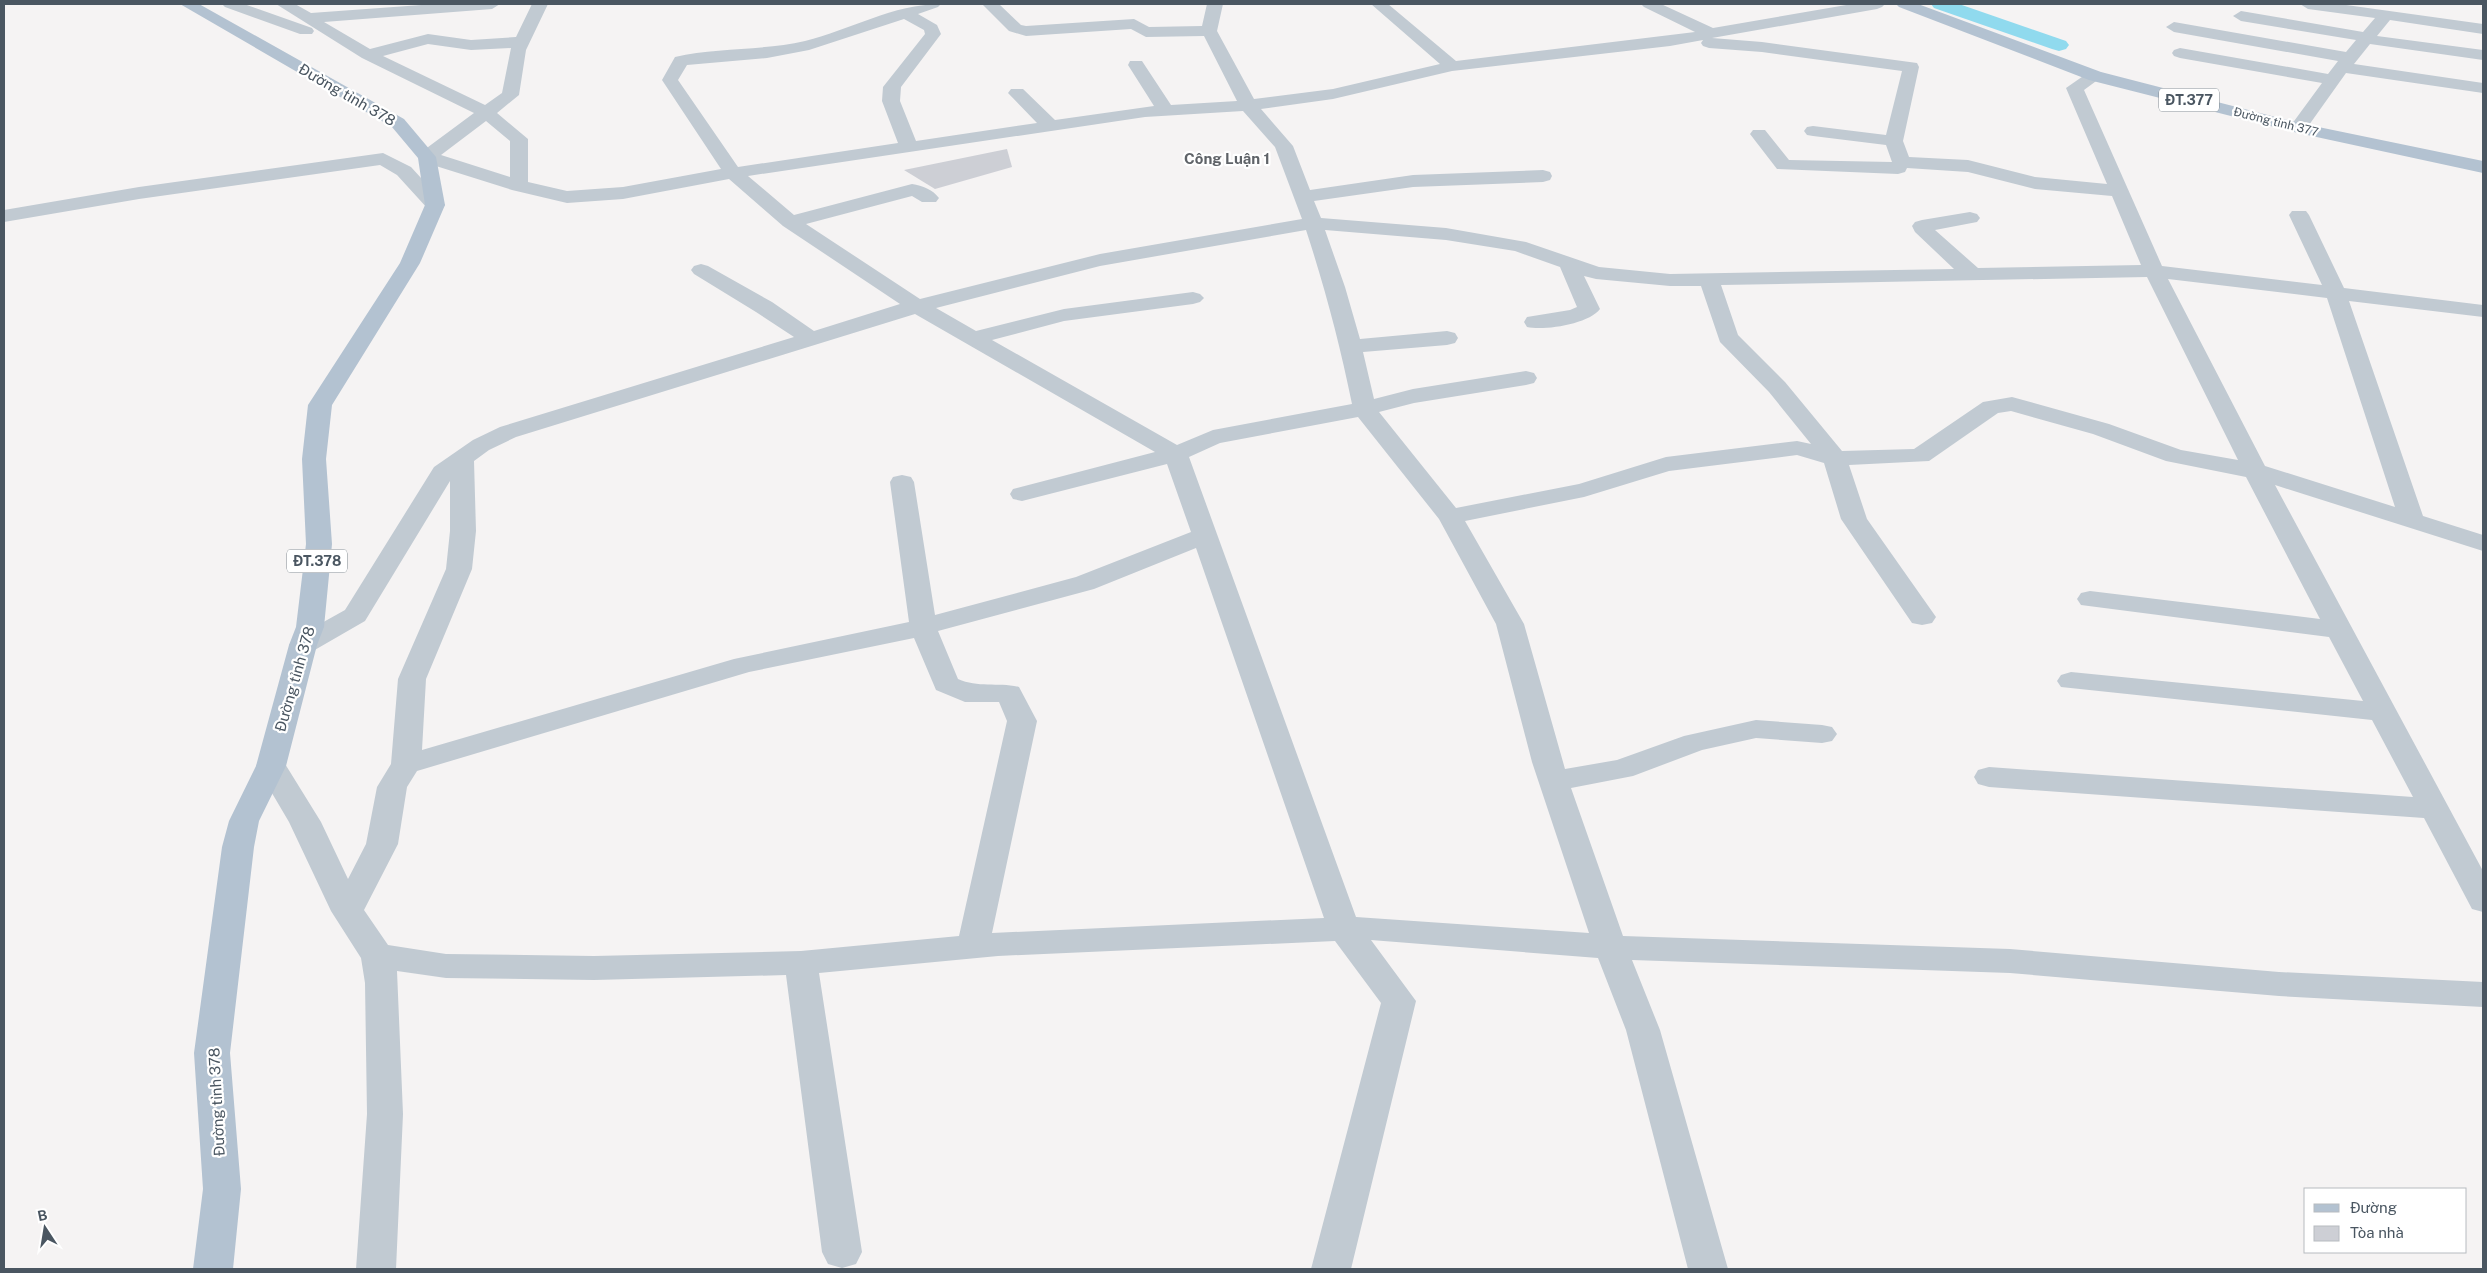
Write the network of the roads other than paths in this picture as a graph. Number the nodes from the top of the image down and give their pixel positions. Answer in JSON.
{"nodes":[{"id":1,"x":188,"y":4,"type":"edge"},
{"id":2,"x":230,"y":4,"type":"edge"},
{"id":3,"x":284,"y":4,"type":"edge"},
{"id":4,"x":492,"y":4,"type":"edge"},
{"id":5,"x":540,"y":4,"type":"edge"},
{"id":6,"x":932,"y":4,"type":"edge"},
{"id":7,"x":990,"y":4,"type":"edge"},
{"id":8,"x":1215,"y":4,"type":"edge"},
{"id":9,"x":1379,"y":4,"type":"edge"},
{"id":10,"x":1649,"y":4,"type":"edge"},
{"id":11,"x":1878,"y":4,"type":"edge"},
{"id":12,"x":1904,"y":4,"type":"edge"},
{"id":13,"x":2308,"y":4,"type":"edge"},
{"id":14,"x":1120,"y":7,"type":"dead end"},
{"id":15,"x":900,"y":9,"type":"edge"},
{"id":16,"x":2242,"y":16,"type":"dead end"},
{"id":17,"x":2385,"y":16,"type":"junction"},
{"id":18,"x":311,"y":18,"type":"junction"},
{"id":19,"x":1110,"y":25,"type":"junction"},
{"id":20,"x":2174,"y":27,"type":"dead end"},
{"id":21,"x":2483,"y":29,"type":"edge"},
{"id":22,"x":1209,"y":31,"type":"junction"},
{"id":23,"x":1710,"y":33,"type":"junction"},
{"id":24,"x":342,"y":38,"type":"junction"},
{"id":25,"x":2366,"y":38,"type":"junction"},
{"id":26,"x":1670,"y":41,"type":"junction"},
{"id":27,"x":522,"y":42,"type":"junction"},
{"id":28,"x":2180,"y":53,"type":"dead end"},
{"id":29,"x":368,"y":55,"type":"junction"},
{"id":30,"x":2483,"y":55,"type":"edge"},
{"id":31,"x":1136,"y":65,"type":"dead end"},
{"id":32,"x":1452,"y":66,"type":"junction"},
{"id":33,"x":2342,"y":68,"type":"junction"},
{"id":34,"x":2095,"y":76,"type":"junction"},
{"id":35,"x":2483,"y":88,"type":"edge"},
{"id":36,"x":1017,"y":93,"type":"dead end"},
{"id":37,"x":1248,"y":105,"type":"junction"},
{"id":38,"x":1166,"y":111,"type":"junction"},
{"id":39,"x":486,"y":112,"type":"junction"},
{"id":40,"x":1050,"y":126,"type":"junction"},
{"id":41,"x":2298,"y":128,"type":"junction"},
{"id":42,"x":1813,"y":131,"type":"dead end"},
{"id":43,"x":1759,"y":134,"type":"dead end"},
{"id":44,"x":1894,"y":141,"type":"junction"},
{"id":45,"x":909,"y":147,"type":"junction"},
{"id":46,"x":427,"y":157,"type":"junction"},
{"id":47,"x":1901,"y":162,"type":"junction"},
{"id":48,"x":2483,"y":167,"type":"edge"},
{"id":49,"x":733,"y":173,"type":"junction"},
{"id":50,"x":1543,"y":176,"type":"dead end"},
{"id":51,"x":519,"y":186,"type":"junction"},
{"id":52,"x":2119,"y":191,"type":"junction"},
{"id":53,"x":1303,"y":197,"type":"junction"},
{"id":54,"x":929,"y":198,"type":"dead end"},
{"id":55,"x":436,"y":205,"type":"junction"},
{"id":56,"x":2299,"y":215,"type":"dead end"},
{"id":57,"x":4,"y":216,"type":"edge"},
{"id":58,"x":1970,"y":218,"type":"dead end"},
{"id":59,"x":790,"y":222,"type":"junction"},
{"id":60,"x":1313,"y":223,"type":"junction"},
{"id":61,"x":1568,"y":263,"type":"junction"},
{"id":62,"x":701,"y":270,"type":"dead end"},
{"id":63,"x":2154,"y":271,"type":"junction"},
{"id":64,"x":1972,"y":274,"type":"junction"},
{"id":65,"x":1709,"y":279,"type":"junction"},
{"id":66,"x":2336,"y":293,"type":"junction"},
{"id":67,"x":1193,"y":298,"type":"dead end"},
{"id":68,"x":917,"y":306,"type":"junction"},
{"id":69,"x":2483,"y":311,"type":"edge"},
{"id":70,"x":1536,"y":322,"type":"dead end"},
{"id":71,"x":973,"y":338,"type":"junction"},
{"id":72,"x":1447,"y":338,"type":"dead end"},
{"id":73,"x":811,"y":339,"type":"junction"},
{"id":74,"x":1351,"y":346,"type":"junction"},
{"id":75,"x":1526,"y":378,"type":"dead end"},
{"id":76,"x":1364,"y":409,"type":"junction"},
{"id":77,"x":1176,"y":454,"type":"junction"},
{"id":78,"x":1835,"y":458,"type":"junction"},
{"id":79,"x":462,"y":459,"type":"junction"},
{"id":80,"x":2255,"y":471,"type":"junction"},
{"id":81,"x":902,"y":482,"type":"dead end"},
{"id":82,"x":1022,"y":494,"type":"dead end"},
{"id":83,"x":1450,"y":517,"type":"junction"},
{"id":84,"x":2412,"y":520,"type":"junction"},
{"id":85,"x":1205,"y":535,"type":"junction"},
{"id":86,"x":2483,"y":543,"type":"edge"},
{"id":87,"x":2090,"y":599,"type":"dead end"},
{"id":88,"x":1922,"y":617,"type":"dead end"},
{"id":89,"x":923,"y":627,"type":"junction"},
{"id":90,"x":2339,"y":630,"type":"junction"},
{"id":91,"x":303,"y":645,"type":"junction"},
{"id":92,"x":2072,"y":681,"type":"dead end"},
{"id":93,"x":2382,"y":712,"type":"junction"},
{"id":94,"x":1822,"y":734,"type":"dead end"},
{"id":95,"x":406,"y":764,"type":"junction"},
{"id":96,"x":271,"y":766,"type":"junction"},
{"id":97,"x":1989,"y":777,"type":"dead end"},
{"id":98,"x":1554,"y":782,"type":"junction"},
{"id":99,"x":2434,"y":809,"type":"junction"},
{"id":100,"x":2483,"y":901,"type":"edge"},
{"id":101,"x":347,"y":911,"type":"junction"},
{"id":102,"x":1344,"y":929,"type":"junction"},
{"id":103,"x":973,"y":946,"type":"junction"},
{"id":104,"x":1610,"y":947,"type":"junction"},
{"id":105,"x":378,"y":956,"type":"junction"},
{"id":106,"x":801,"y":963,"type":"junction"},
{"id":107,"x":2483,"y":995,"type":"edge"},
{"id":108,"x":842,"y":1252,"type":"dead end"},
{"id":109,"x":213,"y":1269,"type":"edge"},
{"id":110,"x":376,"y":1269,"type":"edge"},
{"id":111,"x":1331,"y":1269,"type":"edge"},
{"id":112,"x":1708,"y":1269,"type":"edge"}],
"edges":[{"from":1,"to":46,"type":"main road","name":"Đường tỉnh 378"},
{"from":2,"to":24,"type":"street"},
{"from":3,"to":18,"type":"street"},
{"from":4,"to":18,"type":"street"},
{"from":5,"to":27,"type":"street"},
{"from":6,"to":15,"type":"street"},
{"from":7,"to":19,"type":"street"},
{"from":8,"to":22,"type":"street"},
{"from":9,"to":32,"type":"street"},
{"from":10,"to":23,"type":"street"},
{"from":11,"to":23,"type":"street"},
{"from":12,"to":34,"type":"main road","name":"Đường tỉnh 377","number":"ĐT.377"},
{"from":13,"to":17,"type":"street"},
{"from":14,"to":19,"type":"street"},
{"from":15,"to":45,"type":"street"},
{"from":15,"to":49,"type":"street"},
{"from":16,"to":25,"type":"street"},
{"from":17,"to":21,"type":"street"},
{"from":17,"to":25,"type":"street"},
{"from":18,"to":24,"type":"street"},
{"from":19,"to":22,"type":"street"},
{"from":20,"to":33,"type":"street"},
{"from":22,"to":37,"type":"street"},
{"from":23,"to":26,"type":"street"},
{"from":24,"to":29,"type":"street"},
{"from":25,"to":30,"type":"street"},
{"from":25,"to":33,"type":"street"},
{"from":26,"to":32,"type":"street"},
{"from":26,"to":44,"type":"street"},
{"from":27,"to":29,"type":"street"},
{"from":27,"to":39,"type":"street"},
{"from":28,"to":33,"type":"street"},
{"from":29,"to":39,"type":"street"},
{"from":31,"to":38,"type":"street"},
{"from":32,"to":37,"type":"street"},
{"from":33,"to":35,"type":"street"},
{"from":33,"to":41,"type":"street"},
{"from":34,"to":41,"type":"main road","name":"Đường tỉnh 377","number":"ĐT.377"},
{"from":34,"to":52,"type":"street"},
{"from":36,"to":40,"type":"street"},
{"from":37,"to":38,"type":"street"},
{"from":37,"to":53,"type":"street"},
{"from":38,"to":40,"type":"street"},
{"from":39,"to":46,"type":"street"},
{"from":39,"to":51,"type":"street"},
{"from":40,"to":45,"type":"street"},
{"from":41,"to":48,"type":"main road","name":"Đường tỉnh 377","number":"ĐT.377"},
{"from":42,"to":44,"type":"street"},
{"from":43,"to":47,"type":"street"},
{"from":44,"to":47,"type":"street"},
{"from":45,"to":49,"type":"street"},
{"from":46,"to":51,"type":"street"},
{"from":46,"to":55,"type":"main road","name":"Đường tỉnh 378"},
{"from":47,"to":52,"type":"street"},
{"from":49,"to":51,"type":"street"},
{"from":49,"to":59,"type":"street"},
{"from":50,"to":53,"type":"street"},
{"from":52,"to":63,"type":"street"},
{"from":53,"to":60,"type":"street"},
{"from":54,"to":59,"type":"street"},
{"from":55,"to":57,"type":"street"},
{"from":55,"to":91,"type":"main road","name":"Đường tỉnh 378","number":"ĐT.378"},
{"from":56,"to":66,"type":"street"},
{"from":58,"to":64,"type":"street"},
{"from":59,"to":68,"type":"street"},
{"from":60,"to":61,"type":"street"},
{"from":60,"to":68,"type":"street"},
{"from":60,"to":74,"type":"street"},
{"from":61,"to":65,"type":"street"},
{"from":61,"to":70,"type":"street"},
{"from":62,"to":73,"type":"street"},
{"from":63,"to":64,"type":"street"},
{"from":63,"to":66,"type":"street"},
{"from":63,"to":80,"type":"street"},
{"from":64,"to":65,"type":"street"},
{"from":65,"to":78,"type":"street"},
{"from":66,"to":69,"type":"street"},
{"from":66,"to":84,"type":"street"},
{"from":67,"to":71,"type":"street"},
{"from":68,"to":71,"type":"street"},
{"from":68,"to":73,"type":"street"},
{"from":71,"to":77,"type":"street"},
{"from":72,"to":74,"type":"street"},
{"from":73,"to":79,"type":"street"},
{"from":74,"to":76,"type":"street"},
{"from":75,"to":76,"type":"street"},
{"from":76,"to":77,"type":"street"},
{"from":76,"to":83,"type":"street"},
{"from":77,"to":82,"type":"street"},
{"from":77,"to":85,"type":"street"},
{"from":78,"to":80,"type":"street"},
{"from":78,"to":83,"type":"street"},
{"from":78,"to":88,"type":"street"},
{"from":79,"to":91,"type":"street"},
{"from":79,"to":95,"type":"street"},
{"from":80,"to":84,"type":"street"},
{"from":80,"to":90,"type":"street"},
{"from":81,"to":89,"type":"street"},
{"from":83,"to":98,"type":"street"},
{"from":84,"to":86,"type":"street"},
{"from":85,"to":89,"type":"street"},
{"from":85,"to":102,"type":"street"},
{"from":87,"to":90,"type":"street"},
{"from":89,"to":95,"type":"street"},
{"from":89,"to":103,"type":"street"},
{"from":90,"to":93,"type":"street"},
{"from":91,"to":96,"type":"main road","name":"Đường tỉnh 378","number":"ĐT.378"},
{"from":92,"to":93,"type":"street"},
{"from":93,"to":99,"type":"street"},
{"from":94,"to":98,"type":"street"},
{"from":95,"to":101,"type":"street"},
{"from":96,"to":101,"type":"street"},
{"from":96,"to":109,"type":"main road","name":"Đường tỉnh 378","number":"ĐT.378"},
{"from":97,"to":99,"type":"street"},
{"from":98,"to":104,"type":"street"},
{"from":99,"to":100,"type":"street"},
{"from":101,"to":105,"type":"street"},
{"from":102,"to":103,"type":"street"},
{"from":102,"to":104,"type":"street"},
{"from":102,"to":111,"type":"street"},
{"from":103,"to":106,"type":"street"},
{"from":104,"to":107,"type":"street"},
{"from":104,"to":112,"type":"street"},
{"from":105,"to":106,"type":"street"},
{"from":105,"to":110,"type":"street"},
{"from":106,"to":108,"type":"street"}]}
